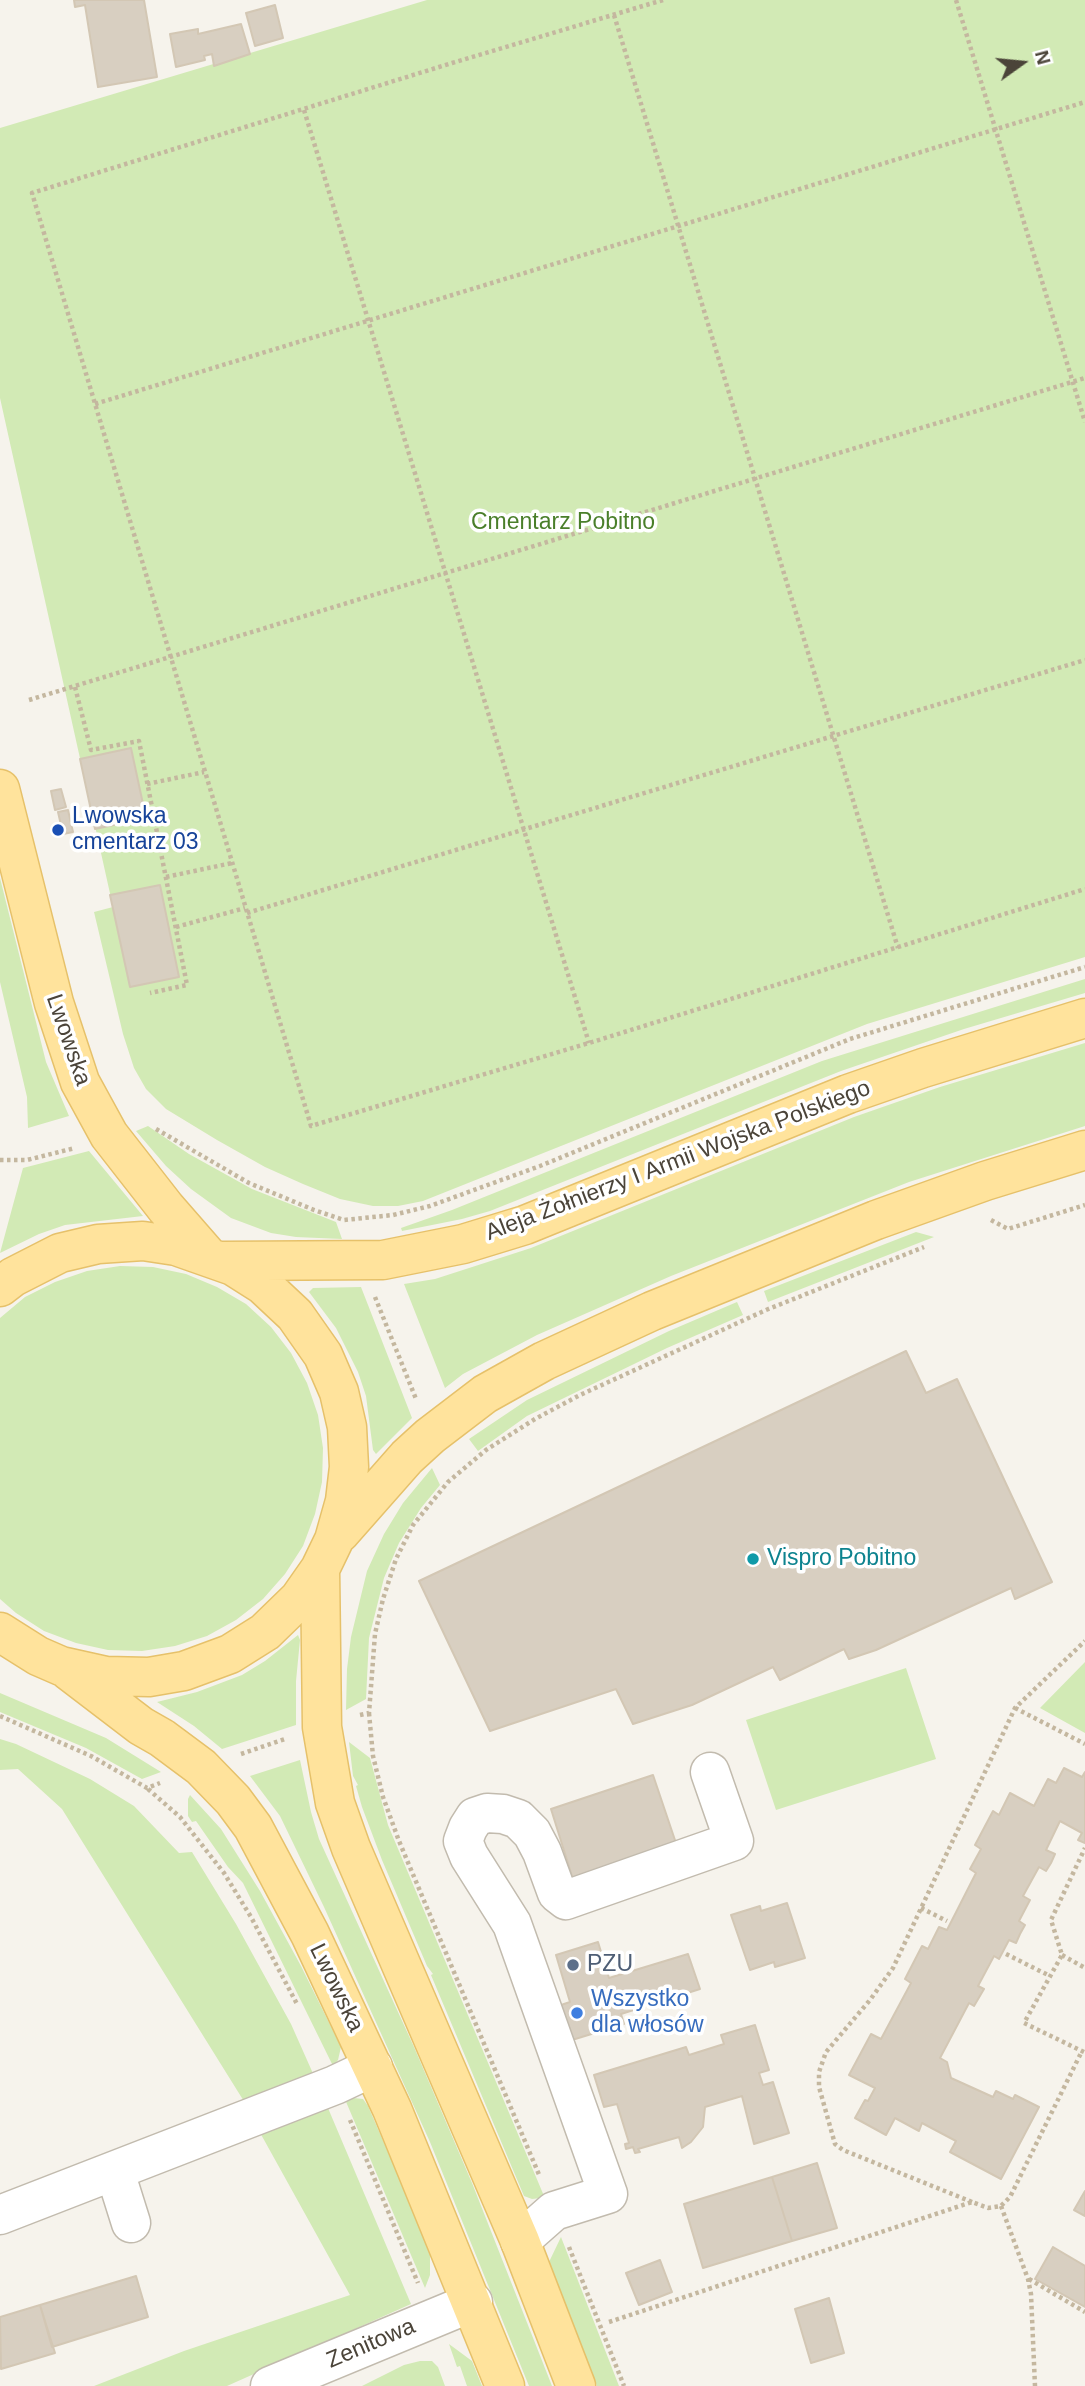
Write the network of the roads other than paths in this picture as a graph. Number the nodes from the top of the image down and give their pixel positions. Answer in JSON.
{"nodes":[{"id":1,"x":0,"y":789,"type":"edge"},
{"id":2,"x":1085,"y":1018,"type":"edge"},
{"id":3,"x":1085,"y":1150,"type":"edge"},
{"id":4,"x":214,"y":1258,"type":"junction"},
{"id":5,"x":0,"y":1287,"type":"edge"},
{"id":6,"x":327,"y":1555,"type":"junction"},
{"id":7,"x":0,"y":1632,"type":"edge"},
{"id":8,"x":0,"y":1653,"type":"edge"},
{"id":9,"x":50,"y":1661,"type":"junction"},
{"id":10,"x":710,"y":1772,"type":"dead end"},
{"id":11,"x":373,"y":2067,"type":"junction"},
{"id":12,"x":115,"y":2172,"type":"junction"},
{"id":13,"x":0,"y":2214,"type":"edge"},
{"id":14,"x":131,"y":2223,"type":"dead end"},
{"id":15,"x":520,"y":2241,"type":"junction"},
{"id":16,"x":472,"y":2302,"type":"junction"},
{"id":17,"x":270,"y":2386,"type":"edge"},
{"id":18,"x":505,"y":2386,"type":"edge"},
{"id":19,"x":576,"y":2386,"type":"edge"}],
"edges":[{"from":1,"to":4,"type":"main road","name":"Lwowska"},
{"from":2,"to":4,"type":"main road","name":"Aleja Żołnierzy I Armii Wojska Polskiego"},
{"from":3,"to":6,"type":"main road"},
{"from":4,"to":5,"type":"main road"},
{"from":4,"to":6,"type":"main road"},
{"from":6,"to":9,"type":"main road"},
{"from":6,"to":15,"type":"main road"},
{"from":7,"to":9,"type":"main road","name":"Lwowska"},
{"from":8,"to":9,"type":"main road"},
{"from":9,"to":11,"type":"main road","name":"Lwowska"},
{"from":10,"to":15,"type":"street"},
{"from":11,"to":12,"type":"street"},
{"from":11,"to":16,"type":"main road","name":"Lwowska"},
{"from":12,"to":13,"type":"street"},
{"from":12,"to":14,"type":"street"},
{"from":15,"to":19,"type":"main road"},
{"from":16,"to":17,"type":"street","name":"Zenitowa"},
{"from":16,"to":18,"type":"main road","name":"Lwowska"}]}
